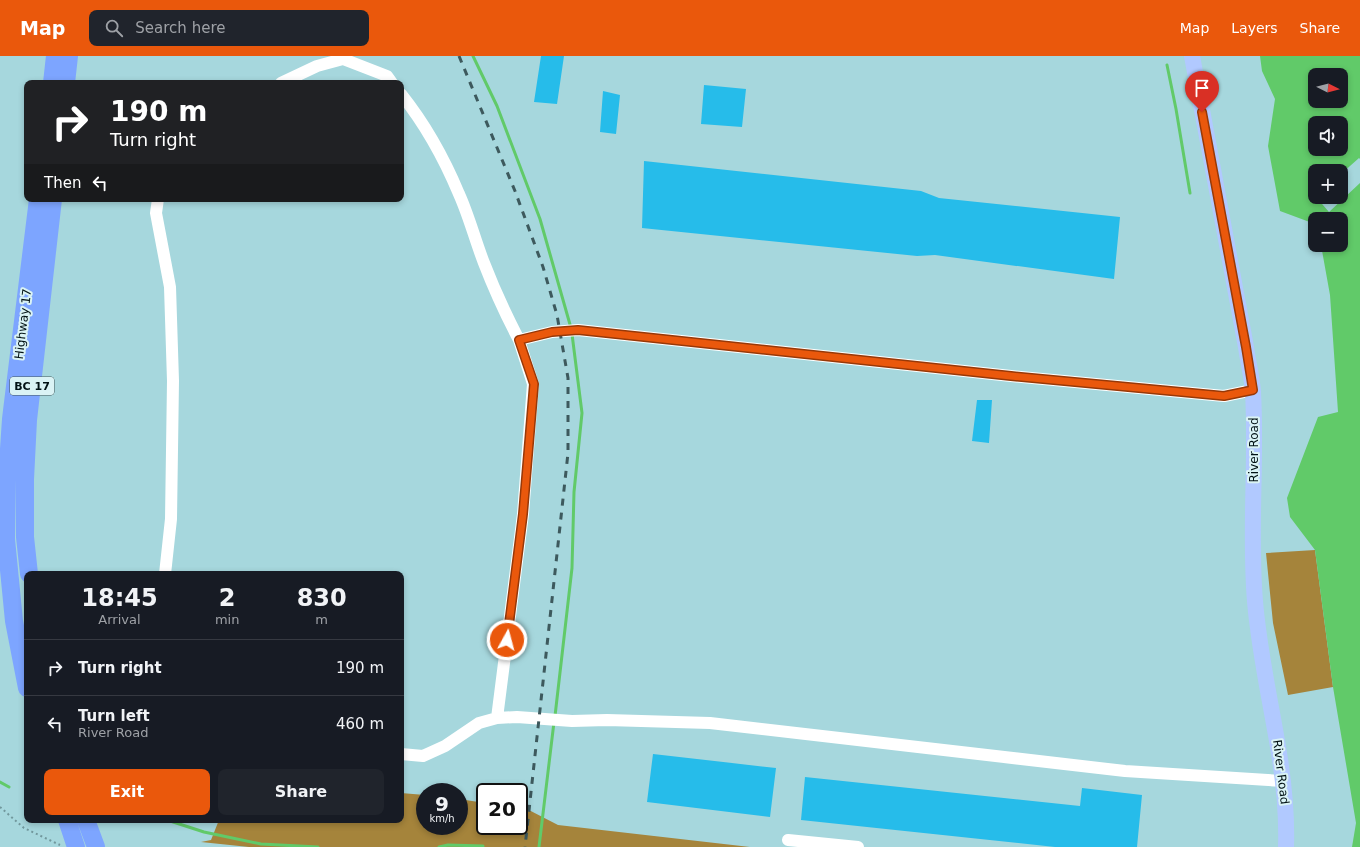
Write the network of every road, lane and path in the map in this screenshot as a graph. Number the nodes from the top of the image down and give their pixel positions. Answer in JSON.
{"nodes":[{"id":1,"x":55,"y":56,"type":"edge"},
{"id":2,"x":69,"y":56,"type":"edge"},
{"id":3,"x":1192,"y":56,"type":"edge"},
{"id":4,"x":52,"y":80,"type":"edge"},
{"id":5,"x":66,"y":80,"type":"edge"},
{"id":6,"x":287,"y":80,"type":"edge"},
{"id":7,"x":390,"y":80,"type":"edge"},
{"id":8,"x":404,"y":98,"type":"edge"},
{"id":9,"x":38,"y":202,"type":"edge"},
{"id":10,"x":53,"y":202,"type":"edge"},
{"id":11,"x":158,"y":202,"type":"edge"},
{"id":12,"x":519,"y":340,"type":"junction"},
{"id":13,"x":1253,"y":390,"type":"junction"},
{"id":14,"x":29,"y":571,"type":"edge"},
{"id":15,"x":165,"y":571,"type":"edge"},
{"id":16,"x":24,"y":673,"type":"edge"},
{"id":17,"x":496,"y":718,"type":"junction"},
{"id":18,"x":404,"y":754,"type":"edge"},
{"id":19,"x":1283,"y":782,"type":"junction"},
{"id":20,"x":0,"y":807,"type":"edge"},
{"id":21,"x":68,"y":823,"type":"edge"},
{"id":22,"x":87,"y":823,"type":"edge"},
{"id":23,"x":788,"y":840,"type":"dead end"},
{"id":24,"x":65,"y":847,"type":"edge"},
{"id":25,"x":76,"y":847,"type":"edge"},
{"id":26,"x":96,"y":847,"type":"edge"},
{"id":27,"x":858,"y":847,"type":"edge"},
{"id":28,"x":1286,"y":847,"type":"edge"}],
"edges":[{"from":1,"to":4,"type":"highway"},
{"from":2,"to":5,"type":"highway"},
{"from":3,"to":13,"type":"main road","name":"River Road"},
{"from":6,"to":7,"type":"lane"},
{"from":8,"to":12,"type":"lane"},
{"from":9,"to":16,"type":"highway","name":"Highway 17","number":"BC 17"},
{"from":10,"to":14,"type":"highway","name":"Highway 17","number":"BC 17"},
{"from":11,"to":15,"type":"lane"},
{"from":12,"to":13,"type":"lane"},
{"from":12,"to":17,"type":"lane"},
{"from":13,"to":19,"type":"main road","name":"River Road"},
{"from":17,"to":18,"type":"lane"},
{"from":17,"to":19,"type":"lane"},
{"from":19,"to":28,"type":"main road","name":"River Road"},
{"from":20,"to":24,"type":"path"},
{"from":21,"to":25,"type":"highway"},
{"from":22,"to":26,"type":"highway"},
{"from":23,"to":27,"type":"lane"}]}
